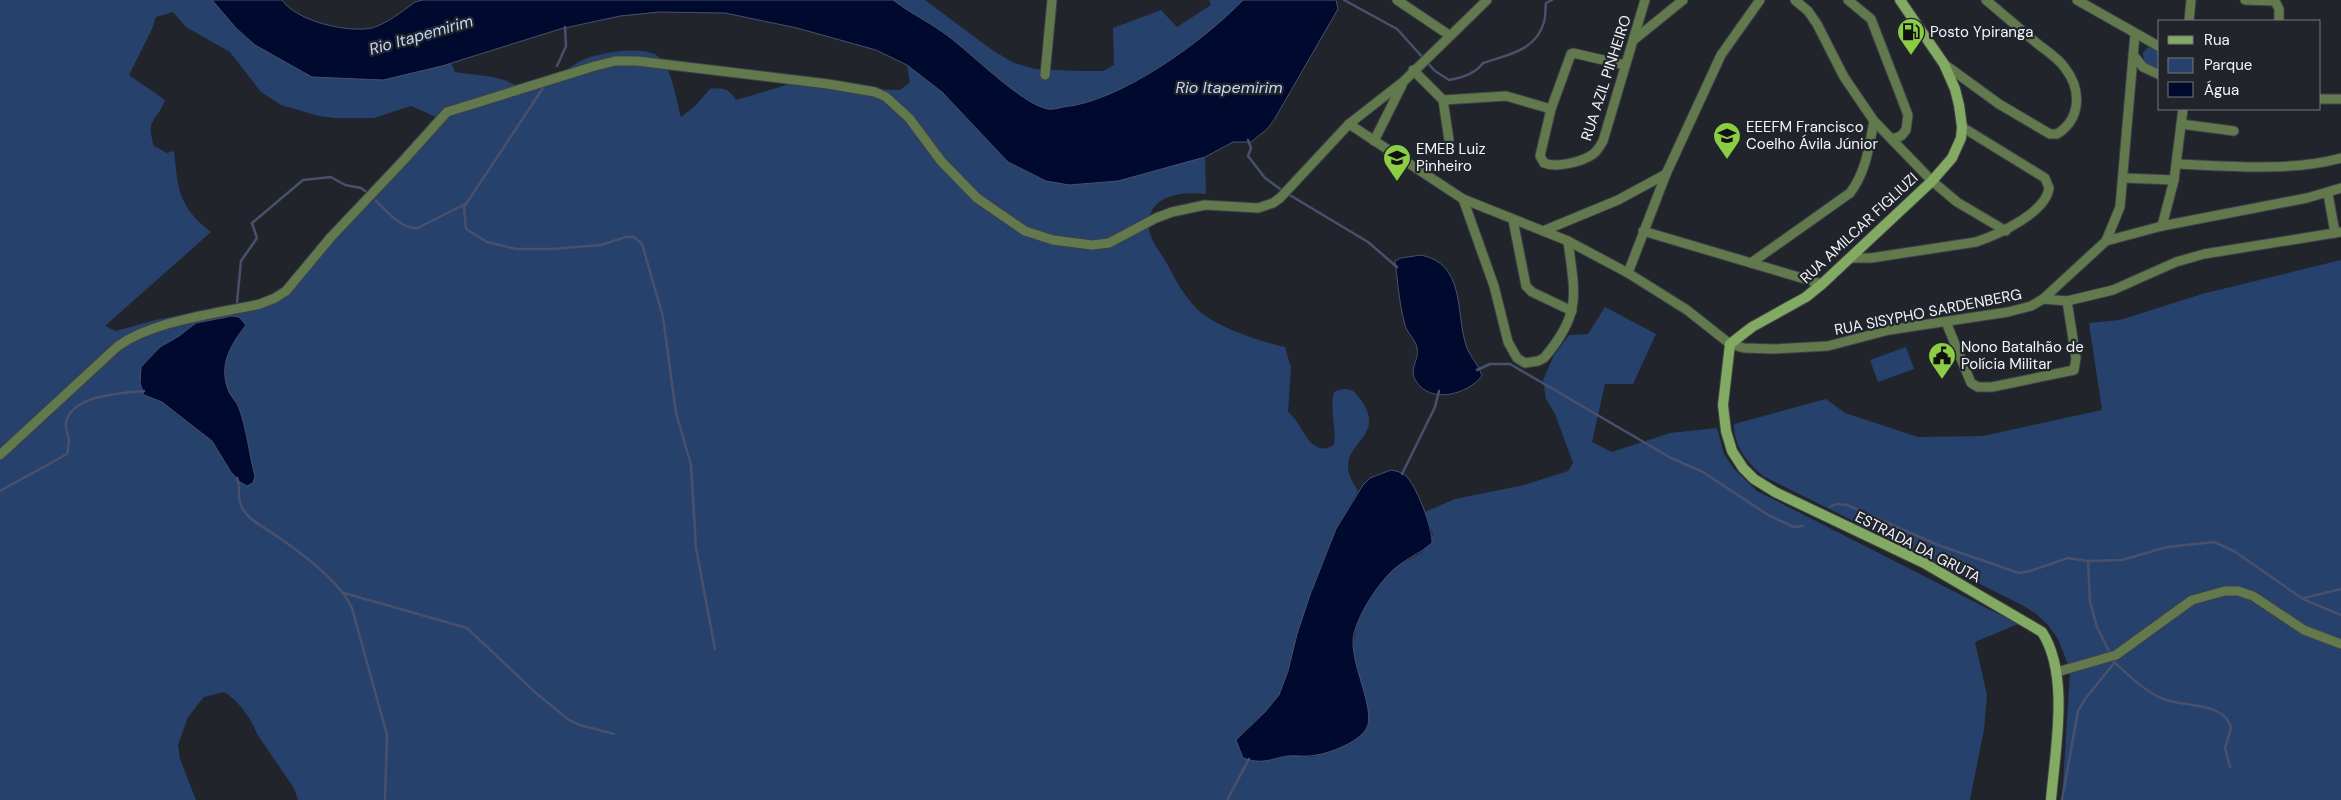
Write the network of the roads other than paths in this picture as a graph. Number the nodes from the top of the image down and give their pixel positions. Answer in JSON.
{"nodes":[{"id":1,"x":1052,"y":0,"type":"edge"},
{"id":2,"x":1397,"y":0,"type":"edge"},
{"id":3,"x":1487,"y":0,"type":"edge"},
{"id":4,"x":1644,"y":0,"type":"edge"},
{"id":5,"x":1683,"y":0,"type":"edge"},
{"id":6,"x":1760,"y":0,"type":"edge"},
{"id":7,"x":1795,"y":0,"type":"edge"},
{"id":8,"x":1848,"y":0,"type":"edge"},
{"id":9,"x":1900,"y":0,"type":"edge"},
{"id":10,"x":1986,"y":0,"type":"edge"},
{"id":11,"x":2077,"y":0,"type":"edge"},
{"id":12,"x":2191,"y":0,"type":"edge"},
{"id":13,"x":2246,"y":0,"type":"edge"},
{"id":14,"x":2274,"y":0,"type":"edge"},
{"id":15,"x":2189,"y":20,"type":"edge"},
{"id":16,"x":2279,"y":20,"type":"edge"},
{"id":17,"x":2135,"y":34,"type":"junction"},
{"id":18,"x":1449,"y":35,"type":"junction"},
{"id":19,"x":1635,"y":39,"type":"junction"},
{"id":20,"x":2158,"y":46,"type":"edge"},
{"id":21,"x":2133,"y":55,"type":"junction"},
{"id":22,"x":1944,"y":64,"type":"junction"},
{"id":23,"x":1625,"y":65,"type":"junction"},
{"id":24,"x":1413,"y":70,"type":"junction"},
{"id":25,"x":2158,"y":74,"type":"edge"},
{"id":26,"x":1045,"y":75,"type":"dead end"},
{"id":27,"x":1404,"y":81,"type":"junction"},
{"id":28,"x":2321,"y":99,"type":"edge"},
{"id":29,"x":2341,"y":99,"type":"edge"},
{"id":30,"x":1443,"y":100,"type":"junction"},
{"id":31,"x":1551,"y":109,"type":"junction"},
{"id":32,"x":2183,"y":110,"type":"edge"},
{"id":33,"x":1874,"y":121,"type":"junction"},
{"id":34,"x":1349,"y":124,"type":"junction"},
{"id":35,"x":2181,"y":124,"type":"junction"},
{"id":36,"x":1962,"y":127,"type":"junction"},
{"id":37,"x":2234,"y":131,"type":"dead end"},
{"id":38,"x":1892,"y":139,"type":"junction"},
{"id":39,"x":1449,"y":140,"type":"dead end"},
{"id":40,"x":1374,"y":141,"type":"junction"},
{"id":41,"x":2341,"y":158,"type":"edge"},
{"id":42,"x":2177,"y":164,"type":"junction"},
{"id":43,"x":1666,"y":174,"type":"junction"},
{"id":44,"x":2123,"y":178,"type":"junction"},
{"id":45,"x":2174,"y":180,"type":"junction"},
{"id":46,"x":1932,"y":181,"type":"junction"},
{"id":47,"x":2341,"y":188,"type":"edge"},
{"id":48,"x":2328,"y":194,"type":"junction"},
{"id":49,"x":1463,"y":199,"type":"junction"},
{"id":50,"x":1513,"y":220,"type":"junction"},
{"id":51,"x":2162,"y":226,"type":"junction"},
{"id":52,"x":2006,"y":230,"type":"junction"},
{"id":53,"x":1543,"y":231,"type":"junction"},
{"id":54,"x":1643,"y":231,"type":"junction"},
{"id":55,"x":2338,"y":232,"type":"edge"},
{"id":56,"x":1568,"y":240,"type":"junction"},
{"id":57,"x":2106,"y":241,"type":"junction"},
{"id":58,"x":1855,"y":258,"type":"junction"},
{"id":59,"x":1751,"y":263,"type":"junction"},
{"id":60,"x":1628,"y":273,"type":"junction"},
{"id":61,"x":1822,"y":284,"type":"junction"},
{"id":62,"x":2043,"y":299,"type":"junction"},
{"id":63,"x":2067,"y":301,"type":"junction"},
{"id":64,"x":1572,"y":311,"type":"junction"},
{"id":65,"x":1946,"y":322,"type":"junction"},
{"id":66,"x":1730,"y":344,"type":"junction"},
{"id":67,"x":0,"y":454,"type":"edge"},
{"id":68,"x":2341,"y":644,"type":"edge"},
{"id":69,"x":2057,"y":672,"type":"junction"},
{"id":70,"x":2051,"y":800,"type":"edge"}],
"edges":[{"from":1,"to":26,"type":"street"},
{"from":2,"to":18,"type":"street"},
{"from":3,"to":18,"type":"street"},
{"from":4,"to":19,"type":"street","name":"RUA AZIL PINHEIRO"},
{"from":5,"to":19,"type":"street"},
{"from":6,"to":43,"type":"street"},
{"from":7,"to":33,"type":"street"},
{"from":8,"to":38,"type":"street"},
{"from":9,"to":22,"type":"main road"},
{"from":10,"to":22,"type":"street"},
{"from":11,"to":17,"type":"street"},
{"from":12,"to":15,"type":"street"},
{"from":13,"to":14,"type":"street"},
{"from":14,"to":16,"type":"street"},
{"from":17,"to":20,"type":"street"},
{"from":17,"to":21,"type":"street"},
{"from":18,"to":24,"type":"street"},
{"from":19,"to":23,"type":"street","name":"RUA AZIL PINHEIRO"},
{"from":21,"to":25,"type":"street"},
{"from":21,"to":44,"type":"street"},
{"from":22,"to":36,"type":"main road"},
{"from":23,"to":31,"type":"street"},
{"from":23,"to":31,"type":"street","name":"RUA AZIL PINHEIRO"},
{"from":24,"to":27,"type":"street"},
{"from":24,"to":30,"type":"street"},
{"from":27,"to":34,"type":"street"},
{"from":27,"to":40,"type":"street"},
{"from":28,"to":29,"type":"street"},
{"from":30,"to":31,"type":"street"},
{"from":30,"to":39,"type":"street"},
{"from":32,"to":35,"type":"street"},
{"from":33,"to":38,"type":"street"},
{"from":33,"to":59,"type":"street"},
{"from":34,"to":40,"type":"street"},
{"from":34,"to":67,"type":"street"},
{"from":35,"to":37,"type":"street"},
{"from":35,"to":42,"type":"street"},
{"from":36,"to":46,"type":"main road","name":"RUA AMILCAR FIGLIUZI"},
{"from":36,"to":52,"type":"street"},
{"from":38,"to":46,"type":"street"},
{"from":40,"to":49,"type":"street"},
{"from":41,"to":42,"type":"street"},
{"from":42,"to":45,"type":"street"},
{"from":43,"to":53,"type":"street"},
{"from":43,"to":54,"type":"street"},
{"from":44,"to":45,"type":"street"},
{"from":44,"to":57,"type":"street"},
{"from":45,"to":51,"type":"street"},
{"from":46,"to":52,"type":"street"},
{"from":46,"to":58,"type":"main road","name":"RUA AMILCAR FIGLIUZI"},
{"from":47,"to":48,"type":"street","name":"RUA SISYPHO SARDENBERG"},
{"from":48,"to":51,"type":"street","name":"RUA SISYPHO SARDENBERG"},
{"from":48,"to":55,"type":"street"},
{"from":49,"to":50,"type":"street"},
{"from":49,"to":64,"type":"street"},
{"from":50,"to":53,"type":"street"},
{"from":50,"to":64,"type":"street"},
{"from":51,"to":57,"type":"street","name":"RUA SISYPHO SARDENBERG"},
{"from":52,"to":58,"type":"street"},
{"from":53,"to":56,"type":"street"},
{"from":54,"to":59,"type":"street"},
{"from":54,"to":60,"type":"street"},
{"from":55,"to":63,"type":"street"},
{"from":56,"to":60,"type":"street"},
{"from":56,"to":64,"type":"street"},
{"from":57,"to":62,"type":"street","name":"RUA SISYPHO SARDENBERG"},
{"from":58,"to":61,"type":"main road","name":"RUA AMILCAR FIGLIUZI"},
{"from":59,"to":61,"type":"street"},
{"from":60,"to":66,"type":"street"},
{"from":61,"to":66,"type":"main road","name":"RUA AMILCAR FIGLIUZI"},
{"from":62,"to":63,"type":"street"},
{"from":62,"to":65,"type":"street","name":"RUA SISYPHO SARDENBERG"},
{"from":63,"to":65,"type":"street"},
{"from":65,"to":66,"type":"street","name":"RUA SISYPHO SARDENBERG"},
{"from":66,"to":69,"type":"main road","name":"ESTRADA DA GRUTA"},
{"from":68,"to":69,"type":"street"},
{"from":69,"to":70,"type":"main road","name":"ESTRADA DA GRUTA"}]}
